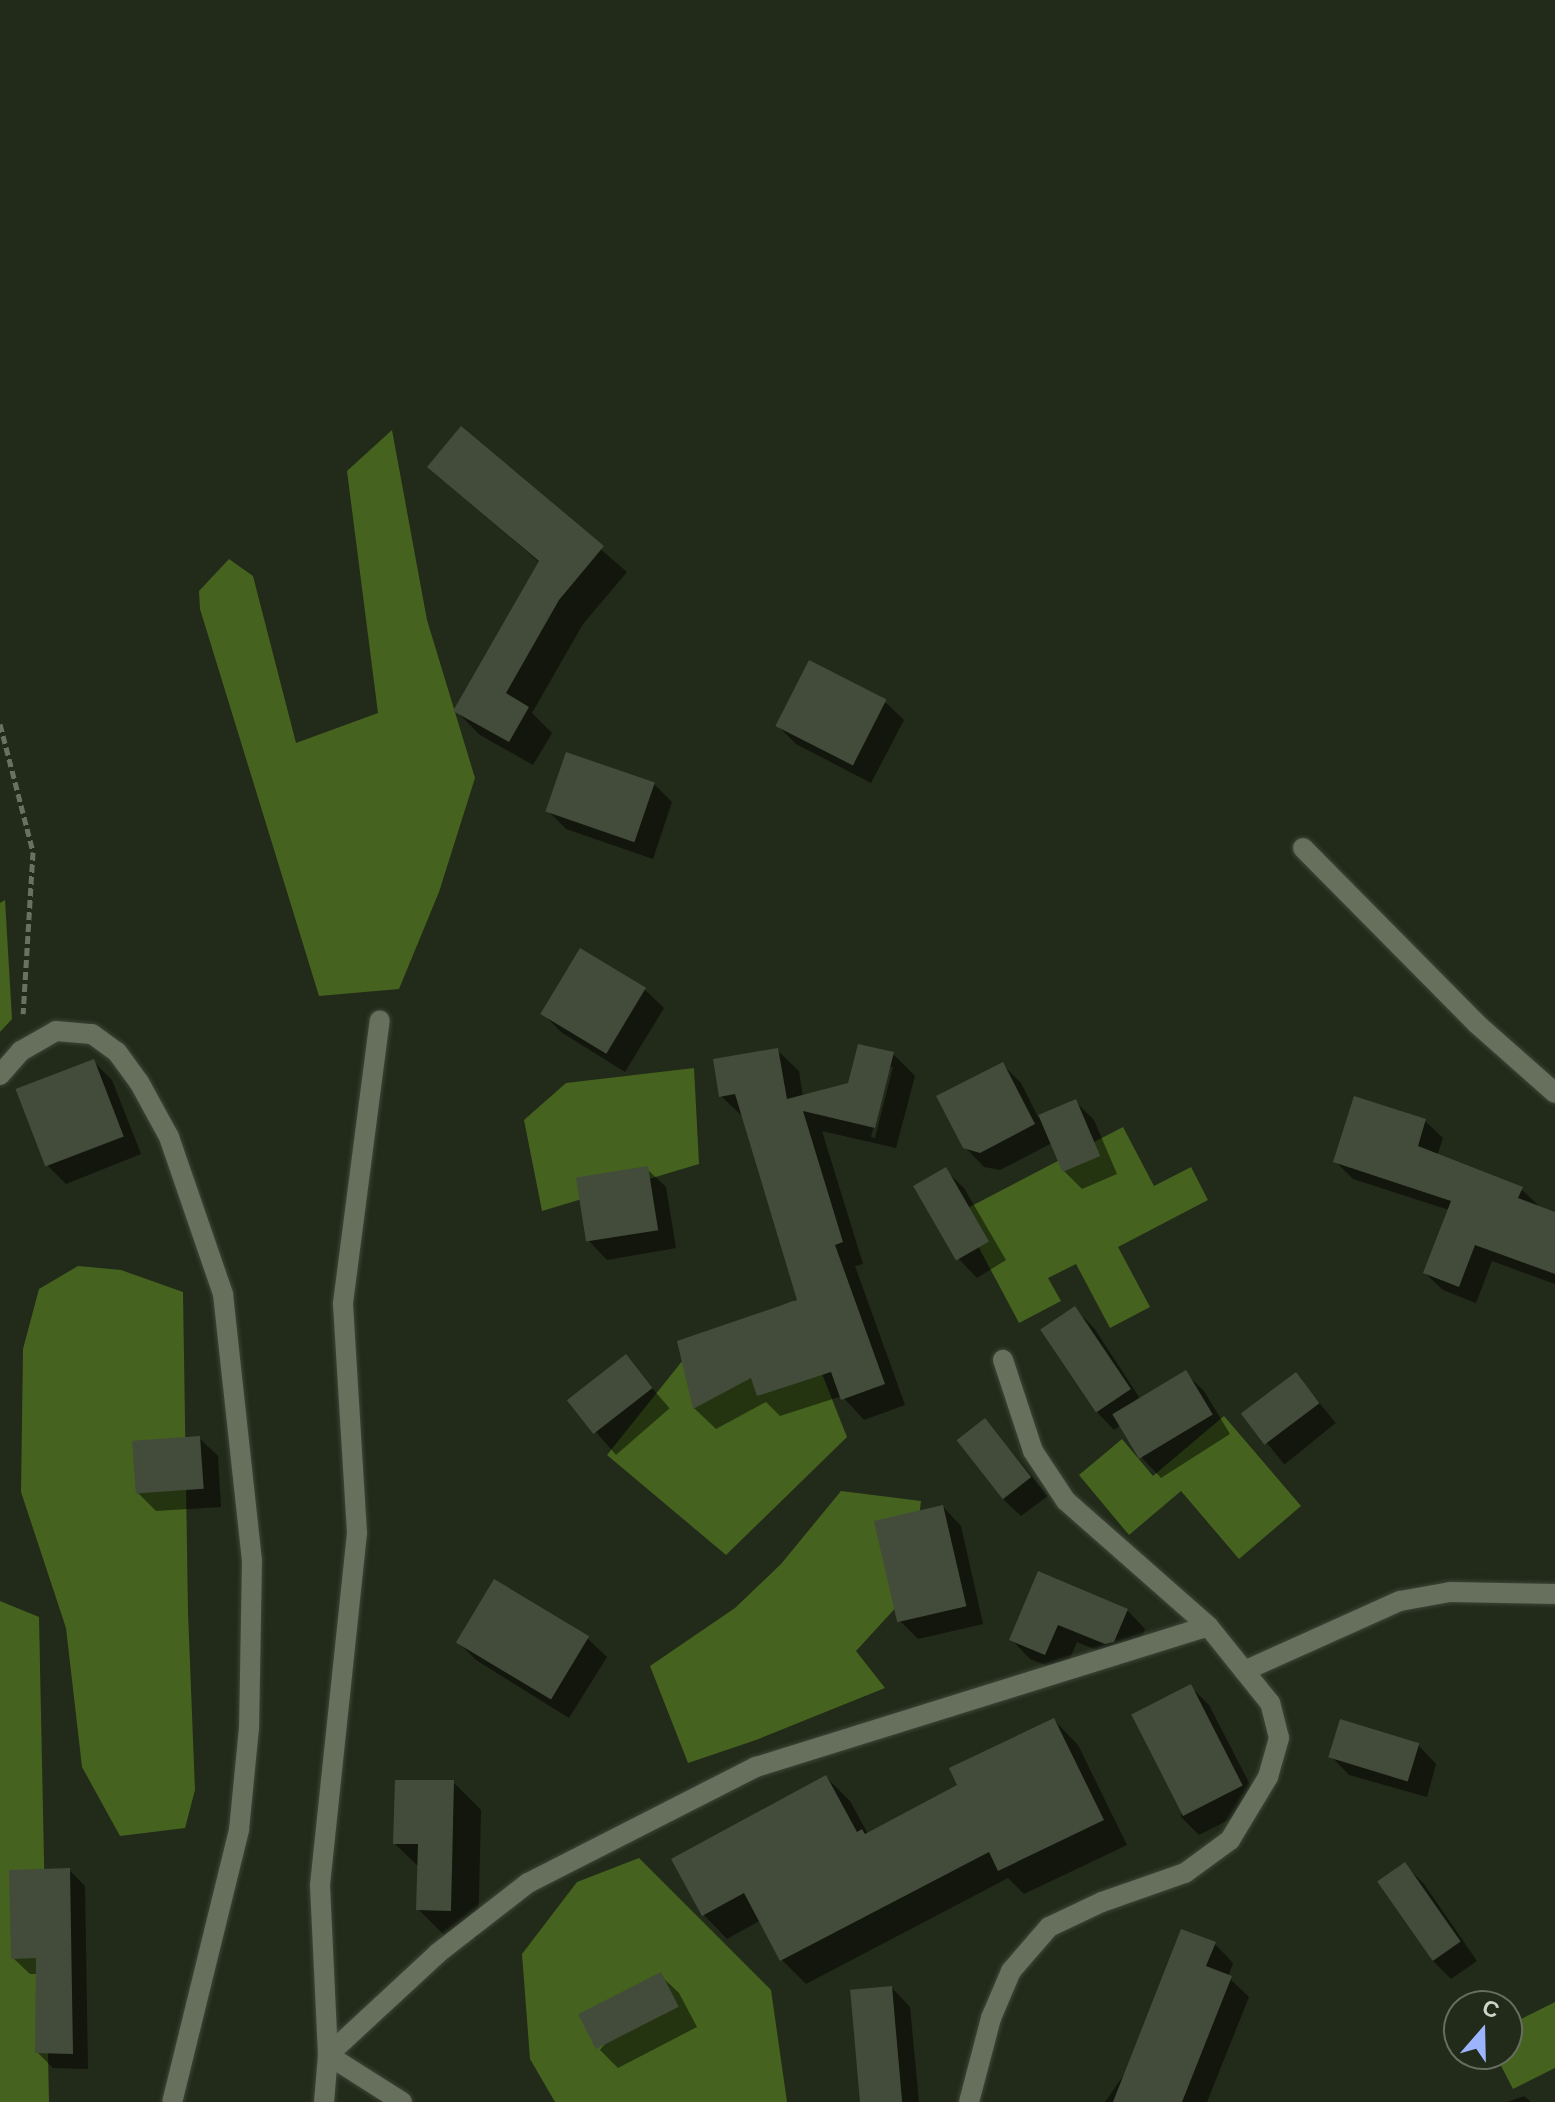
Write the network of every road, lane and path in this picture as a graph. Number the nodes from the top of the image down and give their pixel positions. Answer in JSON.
{"nodes":[{"id":1,"x":0,"y":724,"type":"edge"},
{"id":2,"x":1303,"y":848,"type":"dead end"},
{"id":3,"x":380,"y":1020,"type":"dead end"},
{"id":4,"x":21,"y":1051,"type":"junction"},
{"id":5,"x":0,"y":1075,"type":"edge"},
{"id":6,"x":1555,"y":1093,"type":"edge"},
{"id":7,"x":1003,"y":1360,"type":"dead end"},
{"id":8,"x":1555,"y":1594,"type":"edge"},
{"id":9,"x":1208,"y":1626,"type":"junction"},
{"id":10,"x":1244,"y":1671,"type":"junction"},
{"id":11,"x":328,"y":2055,"type":"junction"},
{"id":12,"x":172,"y":2102,"type":"edge"},
{"id":13,"x":324,"y":2102,"type":"edge"},
{"id":14,"x":402,"y":2102,"type":"edge"},
{"id":15,"x":969,"y":2102,"type":"edge"}],
"edges":[{"from":1,"to":4,"type":"path"},
{"from":2,"to":6,"type":"lane"},
{"from":3,"to":11,"type":"lane"},
{"from":4,"to":5,"type":"lane"},
{"from":4,"to":12,"type":"lane"},
{"from":7,"to":9,"type":"lane"},
{"from":8,"to":10,"type":"lane"},
{"from":9,"to":10,"type":"lane"},
{"from":9,"to":11,"type":"lane"},
{"from":10,"to":15,"type":"lane"},
{"from":11,"to":13,"type":"lane"},
{"from":11,"to":14,"type":"lane"}]}
